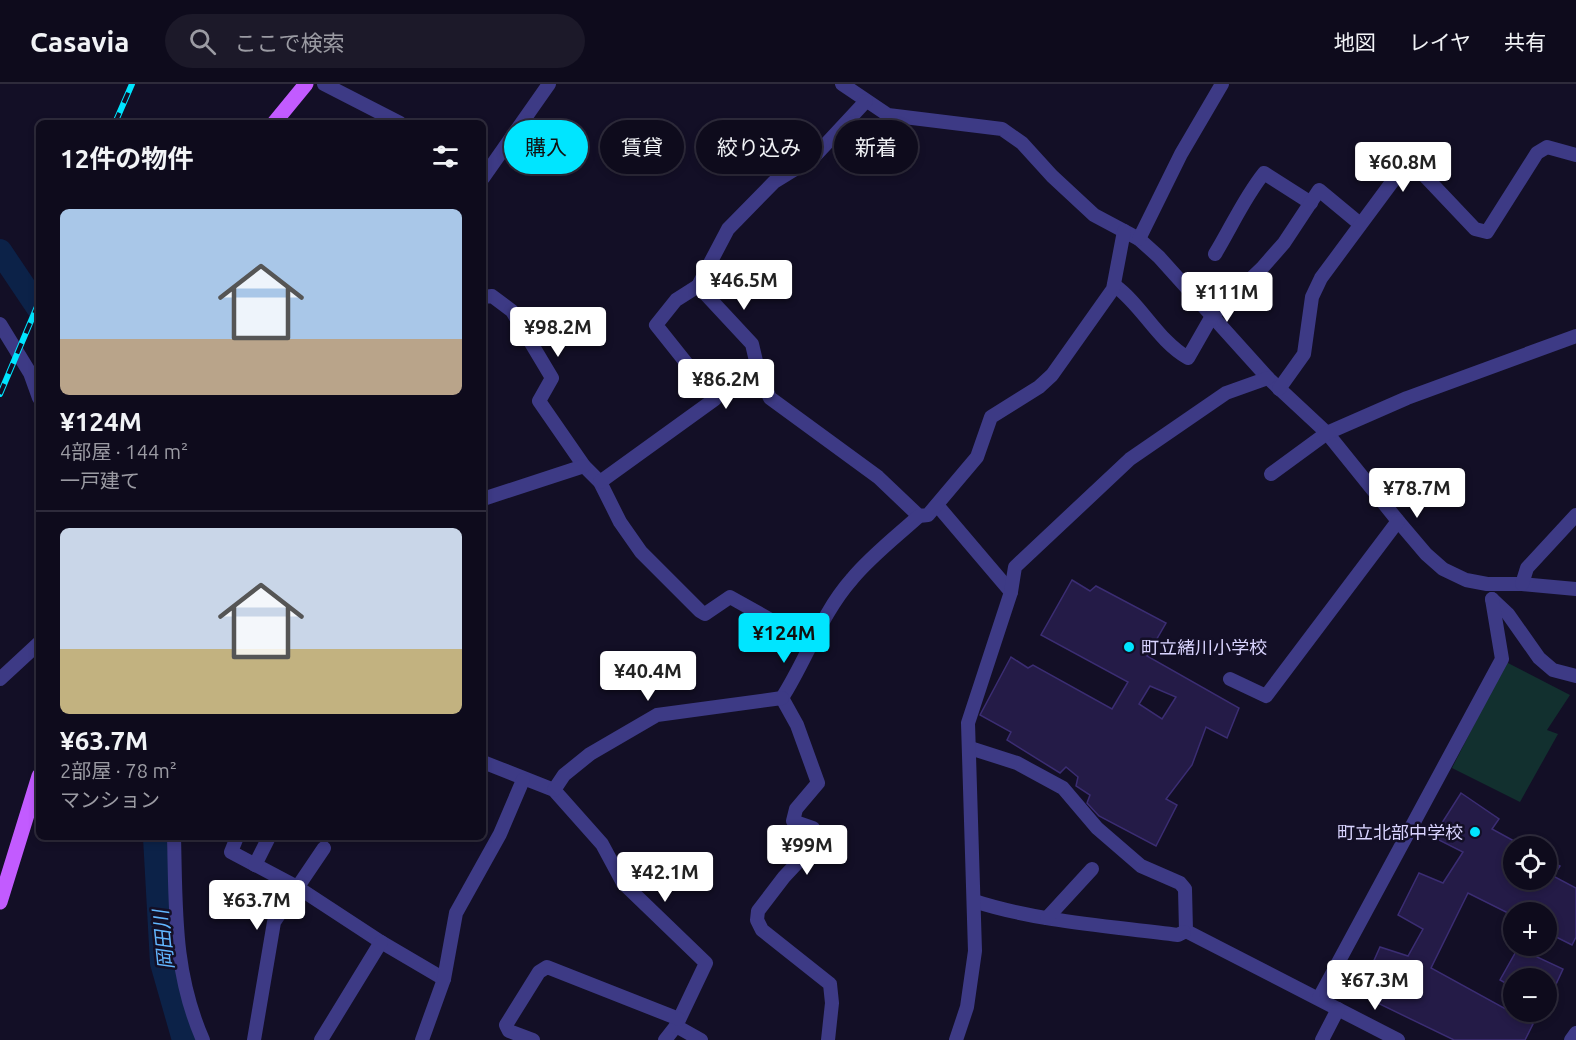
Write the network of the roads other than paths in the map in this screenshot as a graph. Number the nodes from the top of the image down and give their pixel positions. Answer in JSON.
{"nodes":[{"id":1,"x":306,"y":84,"type":"edge"},
{"id":2,"x":324,"y":84,"type":"edge"},
{"id":3,"x":549,"y":84,"type":"edge"},
{"id":4,"x":842,"y":84,"type":"edge"},
{"id":5,"x":1222,"y":84,"type":"edge"},
{"id":6,"x":866,"y":101,"type":"junction"},
{"id":7,"x":276,"y":120,"type":"edge"},
{"id":8,"x":394,"y":120,"type":"edge"},
{"id":9,"x":1576,"y":154,"type":"edge"},
{"id":10,"x":486,"y":170,"type":"edge"},
{"id":11,"x":1311,"y":203,"type":"junction"},
{"id":12,"x":1360,"y":224,"type":"junction"},
{"id":13,"x":1124,"y":231,"type":"junction"},
{"id":14,"x":1139,"y":240,"type":"junction"},
{"id":15,"x":1215,"y":254,"type":"dead end"},
{"id":16,"x":698,"y":285,"type":"junction"},
{"id":17,"x":1114,"y":285,"type":"junction"},
{"id":18,"x":486,"y":297,"type":"edge"},
{"id":19,"x":1212,"y":316,"type":"junction"},
{"id":20,"x":0,"y":324,"type":"edge"},
{"id":21,"x":1576,"y":336,"type":"edge"},
{"id":22,"x":1268,"y":378,"type":"junction"},
{"id":23,"x":1279,"y":388,"type":"junction"},
{"id":24,"x":36,"y":391,"type":"edge"},
{"id":25,"x":1327,"y":434,"type":"junction"},
{"id":26,"x":584,"y":466,"type":"junction"},
{"id":27,"x":1271,"y":474,"type":"dead end"},
{"id":28,"x":600,"y":482,"type":"junction"},
{"id":29,"x":486,"y":498,"type":"edge"},
{"id":30,"x":937,"y":505,"type":"junction"},
{"id":31,"x":1576,"y":515,"type":"edge"},
{"id":32,"x":919,"y":516,"type":"junction"},
{"id":33,"x":1398,"y":521,"type":"junction"},
{"id":34,"x":1487,"y":584,"type":"junction"},
{"id":35,"x":1522,"y":584,"type":"junction"},
{"id":36,"x":1576,"y":589,"type":"edge"},
{"id":37,"x":1011,"y":592,"type":"junction"},
{"id":38,"x":1492,"y":599,"type":"junction"},
{"id":39,"x":810,"y":642,"type":"junction"},
{"id":40,"x":36,"y":646,"type":"edge"},
{"id":41,"x":1576,"y":676,"type":"edge"},
{"id":42,"x":0,"y":679,"type":"edge"},
{"id":43,"x":1230,"y":679,"type":"dead end"},
{"id":44,"x":782,"y":698,"type":"junction"},
{"id":45,"x":970,"y":748,"type":"junction"},
{"id":46,"x":486,"y":763,"type":"edge"},
{"id":47,"x":524,"y":780,"type":"junction"},
{"id":48,"x":36,"y":786,"type":"edge"},
{"id":49,"x":554,"y":790,"type":"junction"},
{"id":50,"x":174,"y":840,"type":"edge"},
{"id":51,"x":236,"y":840,"type":"edge"},
{"id":52,"x":268,"y":840,"type":"edge"},
{"id":53,"x":324,"y":848,"type":"dead end"},
{"id":54,"x":255,"y":865,"type":"junction"},
{"id":55,"x":1092,"y":868,"type":"dead end"},
{"id":56,"x":297,"y":887,"type":"junction"},
{"id":57,"x":974,"y":901,"type":"junction"},
{"id":58,"x":0,"y":902,"type":"edge"},
{"id":59,"x":1047,"y":918,"type":"junction"},
{"id":60,"x":1184,"y":932,"type":"dead end"},
{"id":61,"x":381,"y":942,"type":"junction"},
{"id":62,"x":444,"y":979,"type":"junction"},
{"id":63,"x":1318,"y":998,"type":"junction"},
{"id":64,"x":1338,"y":1009,"type":"junction"},
{"id":65,"x":677,"y":1023,"type":"junction"},
{"id":66,"x":1576,"y":1033,"type":"edge"},
{"id":67,"x":202,"y":1040,"type":"edge"},
{"id":68,"x":255,"y":1040,"type":"edge"},
{"id":69,"x":321,"y":1040,"type":"edge"},
{"id":70,"x":422,"y":1040,"type":"edge"},
{"id":71,"x":533,"y":1040,"type":"edge"},
{"id":72,"x":665,"y":1040,"type":"edge"},
{"id":73,"x":701,"y":1040,"type":"edge"},
{"id":74,"x":828,"y":1040,"type":"edge"},
{"id":75,"x":956,"y":1040,"type":"edge"},
{"id":76,"x":1322,"y":1040,"type":"edge"},
{"id":77,"x":1398,"y":1040,"type":"edge"},
{"id":78,"x":1571,"y":1040,"type":"edge"}],
"edges":[{"from":1,"to":7,"type":"main road"},
{"from":2,"to":8,"type":"street"},
{"from":3,"to":10,"type":"street"},
{"from":4,"to":6,"type":"street"},
{"from":5,"to":14,"type":"street"},
{"from":6,"to":13,"type":"street"},
{"from":6,"to":16,"type":"street"},
{"from":9,"to":12,"type":"street"},
{"from":11,"to":12,"type":"street"},
{"from":11,"to":15,"type":"street"},
{"from":11,"to":19,"type":"street"},
{"from":12,"to":23,"type":"street"},
{"from":13,"to":14,"type":"street"},
{"from":13,"to":17,"type":"street"},
{"from":14,"to":19,"type":"street"},
{"from":16,"to":28,"type":"street"},
{"from":16,"to":32,"type":"street"},
{"from":17,"to":19,"type":"street"},
{"from":17,"to":30,"type":"street"},
{"from":18,"to":26,"type":"street"},
{"from":19,"to":22,"type":"street"},
{"from":20,"to":24,"type":"street"},
{"from":21,"to":25,"type":"street"},
{"from":22,"to":23,"type":"street"},
{"from":22,"to":37,"type":"street"},
{"from":23,"to":25,"type":"street"},
{"from":25,"to":27,"type":"street"},
{"from":25,"to":33,"type":"street"},
{"from":26,"to":28,"type":"street"},
{"from":26,"to":29,"type":"street"},
{"from":28,"to":39,"type":"street"},
{"from":30,"to":32,"type":"street"},
{"from":30,"to":37,"type":"street"},
{"from":31,"to":35,"type":"street"},
{"from":32,"to":39,"type":"street"},
{"from":33,"to":34,"type":"street"},
{"from":33,"to":43,"type":"street"},
{"from":34,"to":35,"type":"street"},
{"from":34,"to":38,"type":"street"},
{"from":35,"to":36,"type":"street"},
{"from":37,"to":45,"type":"street"},
{"from":38,"to":41,"type":"street"},
{"from":38,"to":63,"type":"street"},
{"from":39,"to":44,"type":"street"},
{"from":40,"to":42,"type":"street"},
{"from":44,"to":49,"type":"street"},
{"from":44,"to":74,"type":"street"},
{"from":45,"to":57,"type":"street"},
{"from":45,"to":63,"type":"street"},
{"from":46,"to":47,"type":"street"},
{"from":47,"to":49,"type":"street"},
{"from":47,"to":62,"type":"street"},
{"from":48,"to":58,"type":"main road"},
{"from":49,"to":65,"type":"street"},
{"from":50,"to":67,"type":"street"},
{"from":51,"to":54,"type":"street"},
{"from":52,"to":54,"type":"street"},
{"from":53,"to":56,"type":"street"},
{"from":54,"to":56,"type":"street"},
{"from":55,"to":59,"type":"street"},
{"from":56,"to":61,"type":"street"},
{"from":56,"to":68,"type":"street"},
{"from":57,"to":59,"type":"street"},
{"from":57,"to":75,"type":"street"},
{"from":59,"to":60,"type":"street"},
{"from":61,"to":62,"type":"street"},
{"from":61,"to":69,"type":"street"},
{"from":62,"to":70,"type":"street"},
{"from":63,"to":64,"type":"street"},
{"from":64,"to":76,"type":"street"},
{"from":64,"to":77,"type":"street"},
{"from":65,"to":71,"type":"street"},
{"from":65,"to":72,"type":"street"},
{"from":65,"to":73,"type":"street"},
{"from":66,"to":78,"type":"street"}]}
